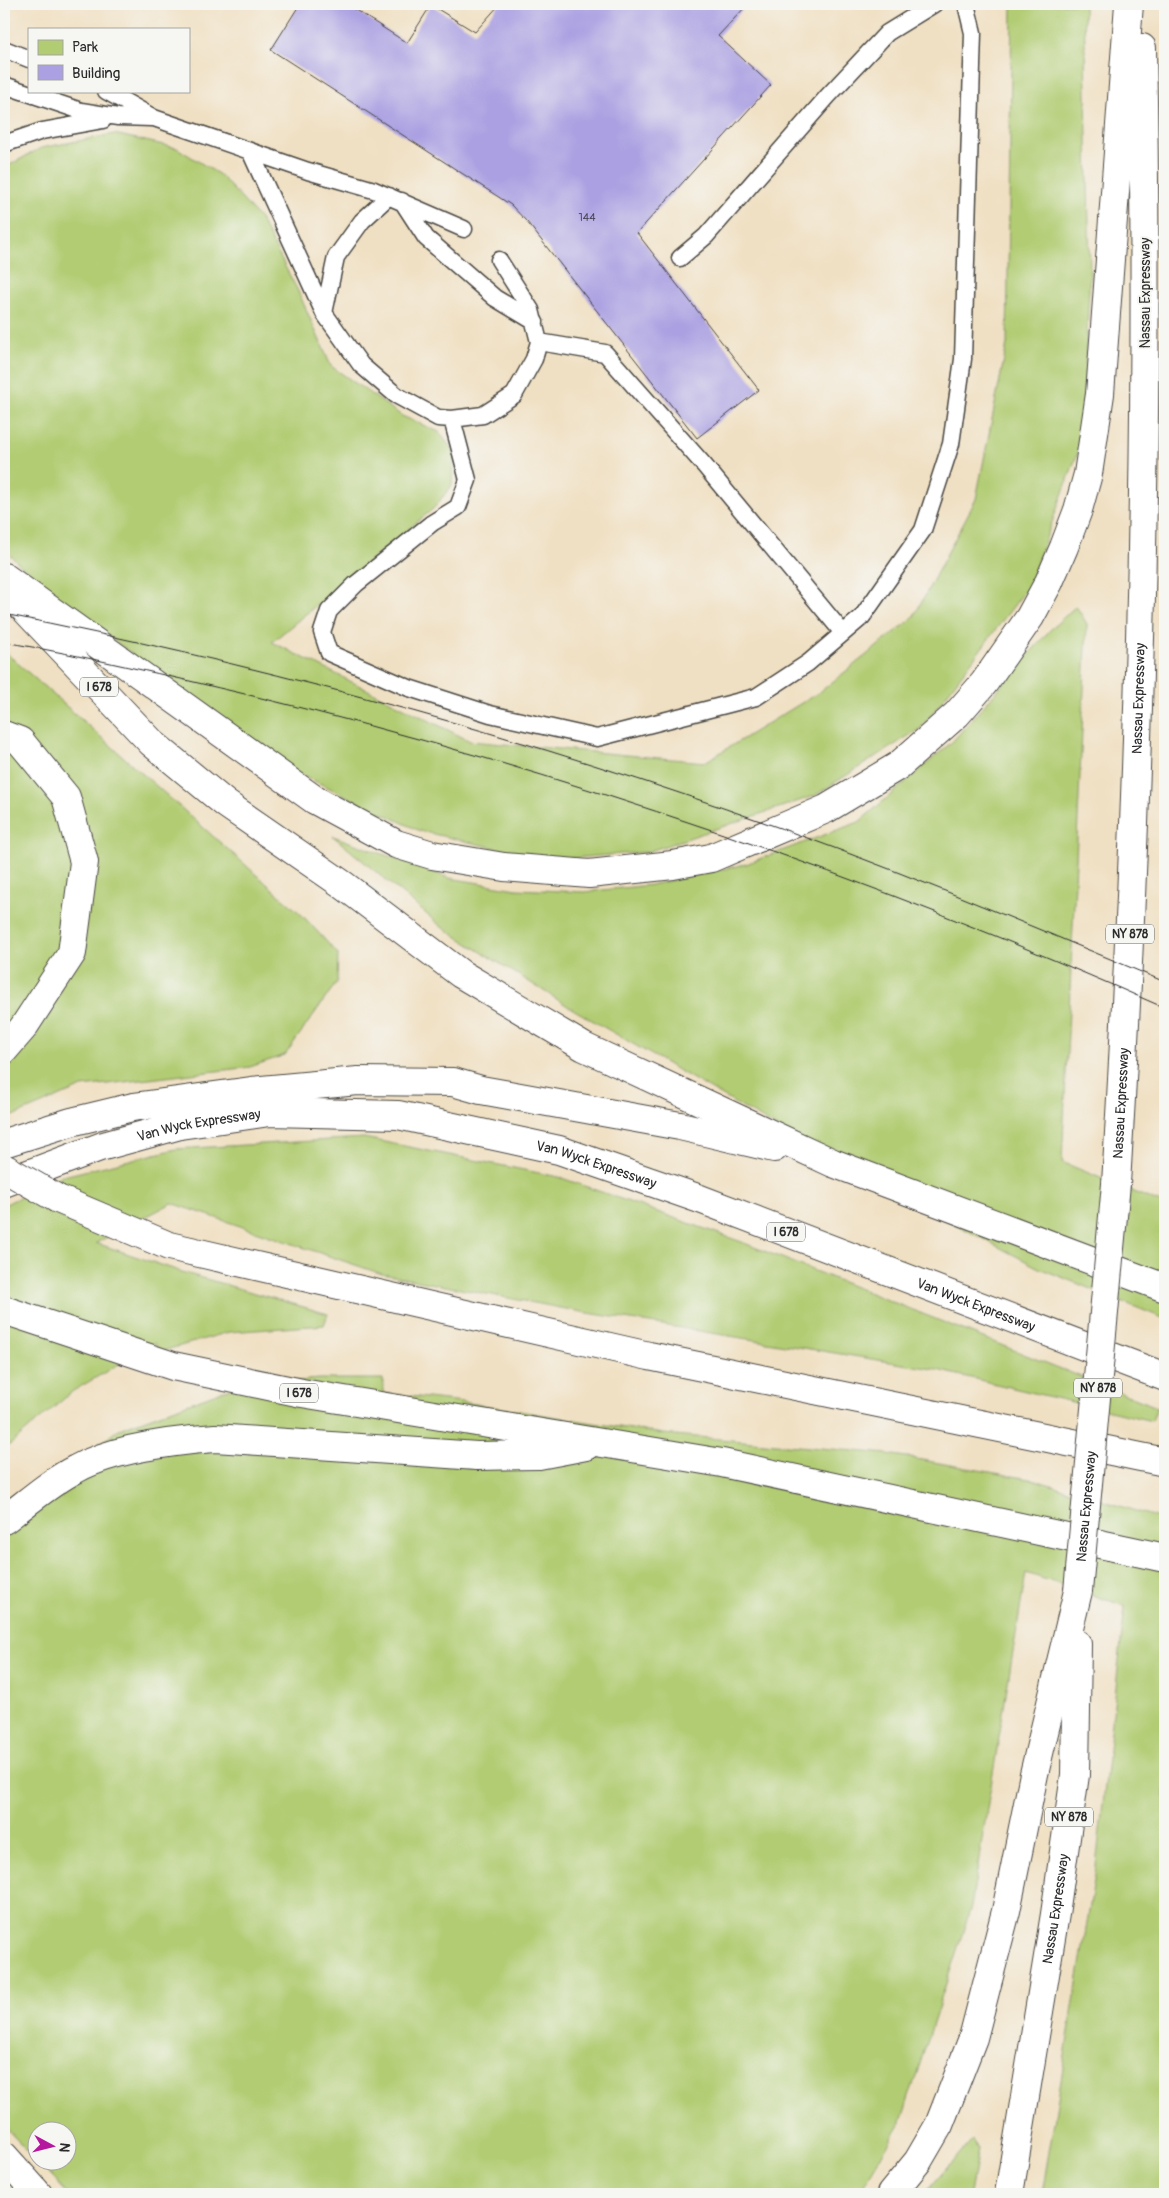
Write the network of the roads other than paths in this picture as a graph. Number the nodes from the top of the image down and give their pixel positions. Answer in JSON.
{"nodes":[{"id":1,"x":934,"y":4,"type":"edge"},
{"id":2,"x":966,"y":4,"type":"edge"},
{"id":3,"x":1129,"y":4,"type":"edge"},
{"id":4,"x":1141,"y":4,"type":"edge"},
{"id":5,"x":4,"y":49,"type":"edge"},
{"id":6,"x":28,"y":59,"type":"edge"},
{"id":7,"x":4,"y":85,"type":"edge"},
{"id":8,"x":108,"y":92,"type":"edge"},
{"id":9,"x":118,"y":118,"type":"junction"},
{"id":10,"x":154,"y":118,"type":"junction"},
{"id":11,"x":4,"y":144,"type":"edge"},
{"id":12,"x":250,"y":151,"type":"junction"},
{"id":13,"x":396,"y":199,"type":"junction"},
{"id":14,"x":464,"y":229,"type":"dead end"},
{"id":15,"x":680,"y":258,"type":"dead end"},
{"id":16,"x":499,"y":260,"type":"dead end"},
{"id":17,"x":324,"y":313,"type":"junction"},
{"id":18,"x":536,"y":322,"type":"junction"},
{"id":19,"x":539,"y":342,"type":"junction"},
{"id":20,"x":452,"y":419,"type":"junction"},
{"id":21,"x":4,"y":577,"type":"edge"},
{"id":22,"x":4,"y":587,"type":"edge"},
{"id":23,"x":843,"y":633,"type":"junction"},
{"id":24,"x":4,"y":735,"type":"edge"},
{"id":25,"x":4,"y":1050,"type":"edge"},
{"id":26,"x":4,"y":1142,"type":"edge"},
{"id":27,"x":833,"y":1163,"type":"junction"},
{"id":28,"x":4,"y":1168,"type":"edge"},
{"id":29,"x":4,"y":1183,"type":"edge"},
{"id":30,"x":1165,"y":1288,"type":"edge"},
{"id":31,"x":4,"y":1310,"type":"edge"},
{"id":32,"x":1165,"y":1377,"type":"edge"},
{"id":33,"x":602,"y":1442,"type":"junction"},
{"id":34,"x":1165,"y":1462,"type":"edge"},
{"id":35,"x":4,"y":1520,"type":"edge"},
{"id":36,"x":1165,"y":1558,"type":"edge"},
{"id":37,"x":1078,"y":1591,"type":"junction"},
{"id":38,"x":4,"y":2156,"type":"edge"},
{"id":39,"x":38,"y":2194,"type":"edge"},
{"id":40,"x":891,"y":2194,"type":"edge"},
{"id":41,"x":1008,"y":2194,"type":"edge"}],
"edges":[{"from":1,"to":15,"type":"lane"},
{"from":2,"to":23,"type":"lane"},
{"from":3,"to":21,"type":"highway"},
{"from":4,"to":37,"type":"highway","name":"Nassau Expressway","number":"NY 878","bridge":true},
{"from":5,"to":6,"type":"lane"},
{"from":7,"to":9,"type":"lane"},
{"from":8,"to":10,"type":"lane"},
{"from":9,"to":10,"type":"lane"},
{"from":9,"to":11,"type":"lane"},
{"from":10,"to":12,"type":"lane"},
{"from":12,"to":13,"type":"lane"},
{"from":12,"to":17,"type":"lane"},
{"from":13,"to":14,"type":"lane"},
{"from":13,"to":17,"type":"lane"},
{"from":13,"to":18,"type":"lane"},
{"from":16,"to":18,"type":"lane"},
{"from":17,"to":20,"type":"lane"},
{"from":18,"to":19,"type":"lane"},
{"from":19,"to":20,"type":"lane"},
{"from":19,"to":23,"type":"lane"},
{"from":20,"to":23,"type":"lane"},
{"from":22,"to":27,"type":"highway","number":"I 678"},
{"from":24,"to":25,"type":"highway"},
{"from":26,"to":27,"type":"highway"},
{"from":27,"to":30,"type":"highway"},
{"from":28,"to":34,"type":"highway","bridge":true},
{"from":29,"to":32,"type":"highway","name":"Van Wyck Expressway","number":"I 678"},
{"from":31,"to":33,"type":"highway","number":"I 678"},
{"from":33,"to":35,"type":"highway"},
{"from":33,"to":36,"type":"highway","number":"I 678"},
{"from":37,"to":40,"type":"highway"},
{"from":37,"to":41,"type":"highway","name":"Nassau Expressway","number":"NY 878"},
{"from":38,"to":39,"type":"highway"}]}
